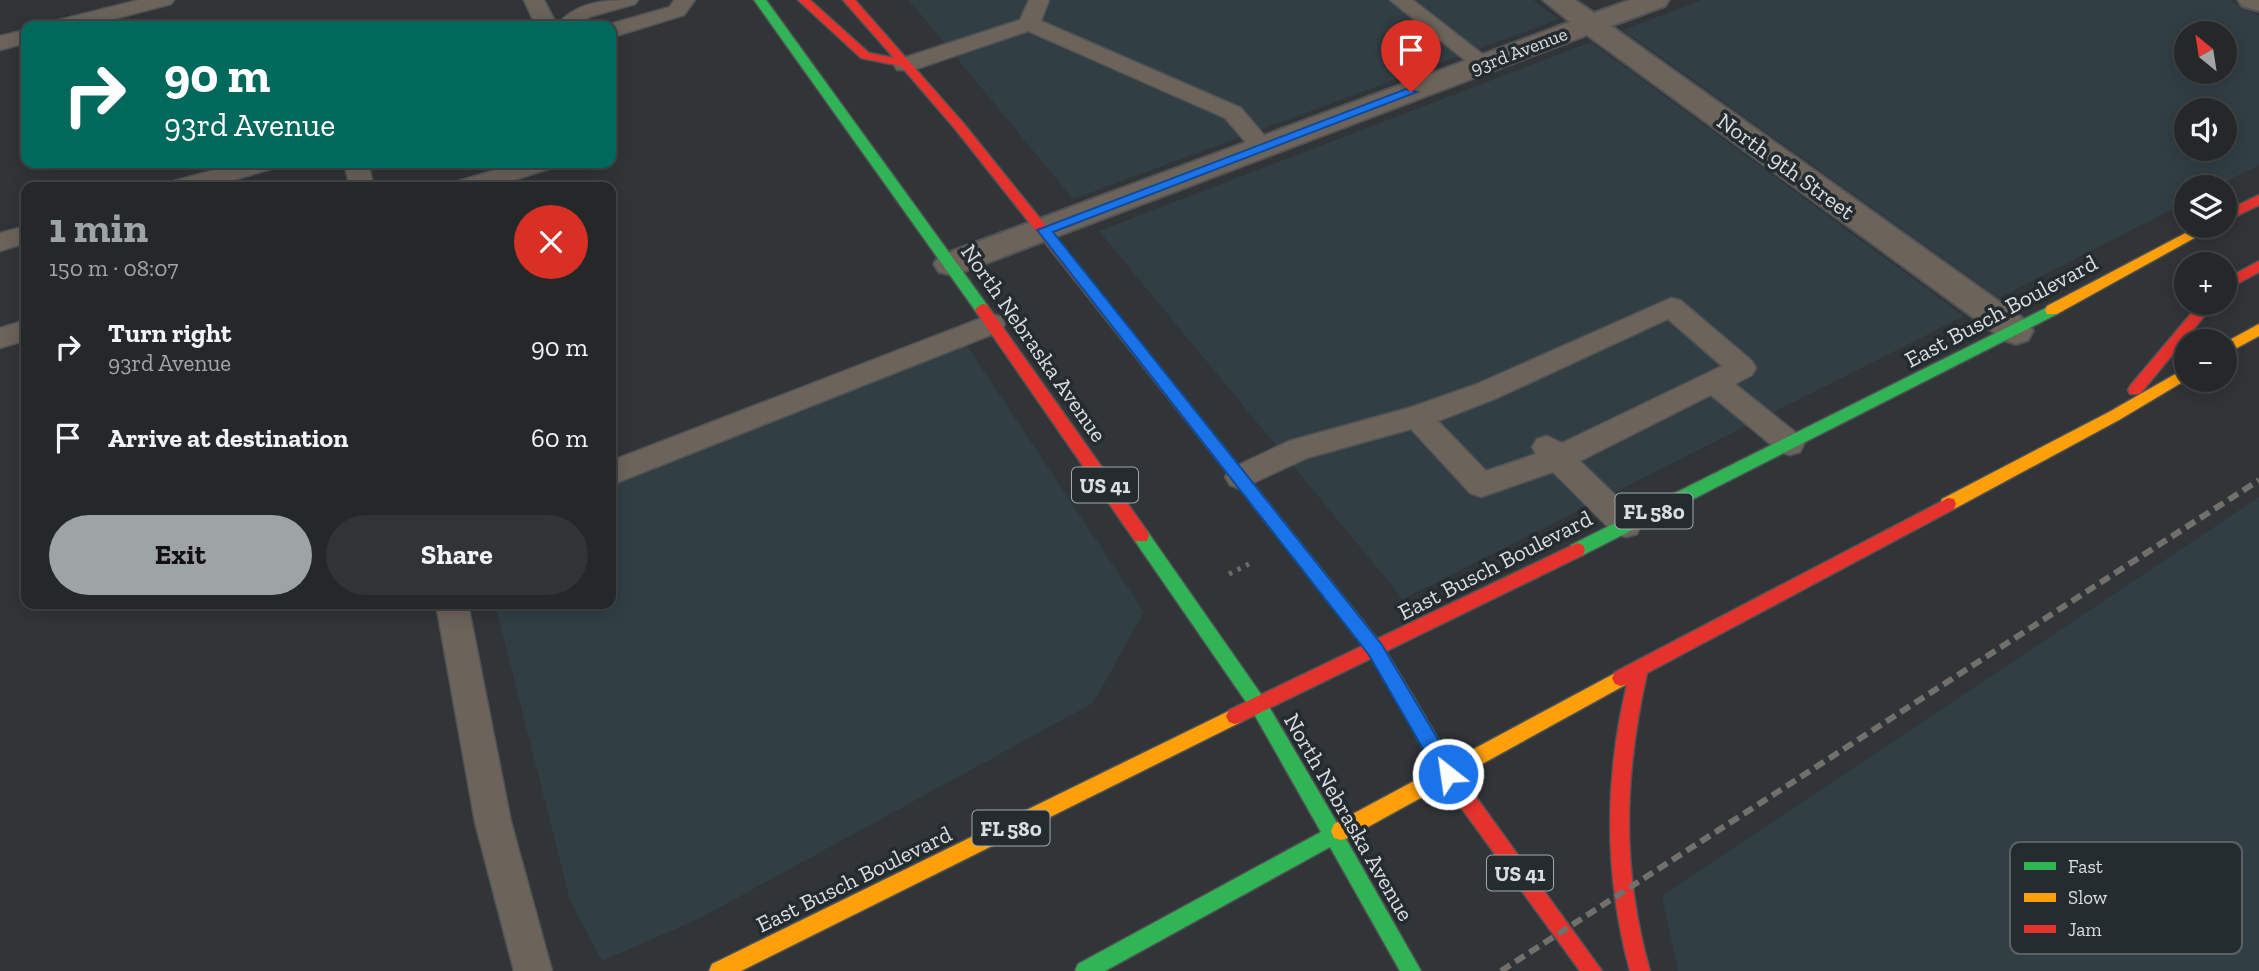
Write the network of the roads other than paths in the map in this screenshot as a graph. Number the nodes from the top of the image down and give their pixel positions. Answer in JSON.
{"nodes":[{"id":1,"x":164,"y":0,"type":"edge"},
{"id":2,"x":534,"y":0,"type":"edge"},
{"id":3,"x":628,"y":0,"type":"edge"},
{"id":4,"x":685,"y":0,"type":"edge"},
{"id":5,"x":760,"y":0,"type":"edge"},
{"id":6,"x":804,"y":0,"type":"edge"},
{"id":7,"x":849,"y":0,"type":"edge"},
{"id":8,"x":1038,"y":0,"type":"edge"},
{"id":9,"x":1400,"y":0,"type":"edge"},
{"id":10,"x":1557,"y":0,"type":"edge"},
{"id":11,"x":1655,"y":0,"type":"edge"},
{"id":12,"x":2252,"y":0,"type":"edge"},
{"id":13,"x":2259,"y":4,"type":"edge"},
{"id":14,"x":82,"y":21,"type":"edge"},
{"id":15,"x":544,"y":21,"type":"edge"},
{"id":16,"x":573,"y":21,"type":"edge"},
{"id":17,"x":1028,"y":24,"type":"junction"},
{"id":18,"x":1591,"y":24,"type":"junction"},
{"id":19,"x":616,"y":29,"type":"edge"},
{"id":20,"x":21,"y":37,"type":"edge"},
{"id":21,"x":0,"y":43,"type":"edge"},
{"id":22,"x":1484,"y":64,"type":"junction"},
{"id":23,"x":905,"y":65,"type":"junction"},
{"id":24,"x":1263,"y":148,"type":"junction"},
{"id":25,"x":249,"y":168,"type":"edge"},
{"id":26,"x":527,"y":168,"type":"edge"},
{"id":27,"x":200,"y":182,"type":"edge"},
{"id":28,"x":483,"y":182,"type":"edge"},
{"id":29,"x":2259,"y":199,"type":"edge"},
{"id":30,"x":2237,"y":211,"type":"edge"},
{"id":31,"x":1044,"y":230,"type":"junction"},
{"id":32,"x":21,"y":236,"type":"edge"},
{"id":33,"x":2188,"y":238,"type":"edge"},
{"id":34,"x":0,"y":242,"type":"edge"},
{"id":35,"x":951,"y":264,"type":"junction"},
{"id":36,"x":2259,"y":266,"type":"edge"},
{"id":37,"x":2237,"y":279,"type":"edge"},
{"id":38,"x":2198,"y":315,"type":"edge"},
{"id":39,"x":992,"y":324,"type":"junction"},
{"id":40,"x":2259,"y":329,"type":"edge"},
{"id":41,"x":2016,"y":331,"type":"junction"},
{"id":42,"x":21,"y":332,"type":"edge"},
{"id":43,"x":0,"y":338,"type":"edge"},
{"id":44,"x":2237,"y":342,"type":"edge"},
{"id":45,"x":2174,"y":380,"type":"edge"},
{"id":46,"x":1714,"y":382,"type":"junction"},
{"id":47,"x":2113,"y":416,"type":"junction"},
{"id":48,"x":1417,"y":417,"type":"junction"},
{"id":49,"x":1790,"y":444,"type":"junction"},
{"id":50,"x":1551,"y":451,"type":"junction"},
{"id":51,"x":616,"y":471,"type":"edge"},
{"id":52,"x":1240,"y":477,"type":"junction"},
{"id":53,"x":1626,"y":525,"type":"junction"},
{"id":54,"x":453,"y":609,"type":"edge"},
{"id":55,"x":1376,"y":650,"type":"junction"},
{"id":56,"x":1639,"y":668,"type":"junction"},
{"id":57,"x":1259,"y":706,"type":"junction"},
{"id":58,"x":1448,"y":774,"type":"junction"},
{"id":59,"x":1331,"y":835,"type":"junction"},
{"id":60,"x":533,"y":971,"type":"edge"},
{"id":61,"x":719,"y":971,"type":"edge"},
{"id":62,"x":1085,"y":971,"type":"edge"},
{"id":63,"x":1411,"y":971,"type":"edge"},
{"id":64,"x":1592,"y":971,"type":"edge"},
{"id":65,"x":1640,"y":971,"type":"edge"}],
"edges":[{"from":1,"to":14,"type":"lane"},
{"from":2,"to":15,"type":"lane"},
{"from":3,"to":16,"type":"lane"},
{"from":4,"to":19,"type":"lane"},
{"from":5,"to":35,"type":"main road","name":"North Nebraska Avenue","number":"US 41"},
{"from":6,"to":23,"type":"main road"},
{"from":7,"to":23,"type":"main road","number":"US 41"},
{"from":8,"to":17,"type":"lane"},
{"from":9,"to":22,"type":"lane"},
{"from":10,"to":18,"type":"street","name":"North 9th Street"},
{"from":11,"to":18,"type":"street","name":"93rd Avenue"},
{"from":12,"to":13,"type":"street"},
{"from":17,"to":23,"type":"lane"},
{"from":17,"to":24,"type":"lane"},
{"from":18,"to":22,"type":"street","name":"93rd Avenue"},
{"from":18,"to":41,"type":"street","name":"North 9th Street"},
{"from":20,"to":21,"type":"lane"},
{"from":22,"to":24,"type":"street","name":"93rd Avenue"},
{"from":23,"to":31,"type":"main road","number":"US 41"},
{"from":24,"to":31,"type":"street","name":"93rd Avenue"},
{"from":25,"to":27,"type":"lane"},
{"from":26,"to":28,"type":"lane"},
{"from":29,"to":30,"type":"main road"},
{"from":31,"to":35,"type":"street","name":"93rd Avenue"},
{"from":31,"to":52,"type":"main road","number":"US 41"},
{"from":32,"to":34,"type":"lane"},
{"from":33,"to":41,"type":"main road","name":"East Busch Boulevard","number":"FL 580"},
{"from":35,"to":39,"type":"main road","name":"North Nebraska Avenue","number":"US 41"},
{"from":36,"to":37,"type":"main road"},
{"from":38,"to":47,"type":"main road"},
{"from":39,"to":51,"type":"lane"},
{"from":39,"to":57,"type":"main road","name":"North Nebraska Avenue","number":"US 41"},
{"from":40,"to":44,"type":"main road"},
{"from":41,"to":49,"type":"main road","name":"East Busch Boulevard","number":"FL 580"},
{"from":42,"to":43,"type":"lane"},
{"from":45,"to":47,"type":"main road"},
{"from":46,"to":48,"type":"lane"},
{"from":46,"to":49,"type":"lane"},
{"from":46,"to":50,"type":"lane"},
{"from":47,"to":56,"type":"main road"},
{"from":48,"to":50,"type":"lane"},
{"from":48,"to":52,"type":"lane"},
{"from":49,"to":53,"type":"main road","name":"East Busch Boulevard","number":"FL 580"},
{"from":50,"to":53,"type":"lane"},
{"from":52,"to":55,"type":"main road","number":"US 41"},
{"from":53,"to":55,"type":"main road","name":"East Busch Boulevard","number":"FL 580"},
{"from":54,"to":60,"type":"lane"},
{"from":55,"to":57,"type":"main road","name":"East Busch Boulevard","number":"FL 580"},
{"from":55,"to":58,"type":"main road","number":"US 41"},
{"from":56,"to":58,"type":"main road"},
{"from":56,"to":65,"type":"main road"},
{"from":57,"to":59,"type":"main road","name":"North Nebraska Avenue","number":"US 41"},
{"from":57,"to":61,"type":"main road","name":"East Busch Boulevard","number":"FL 580"},
{"from":58,"to":59,"type":"main road"},
{"from":58,"to":64,"type":"main road","number":"US 41"},
{"from":59,"to":62,"type":"main road"},
{"from":59,"to":63,"type":"main road","name":"North Nebraska Avenue","number":"US 41"}]}
